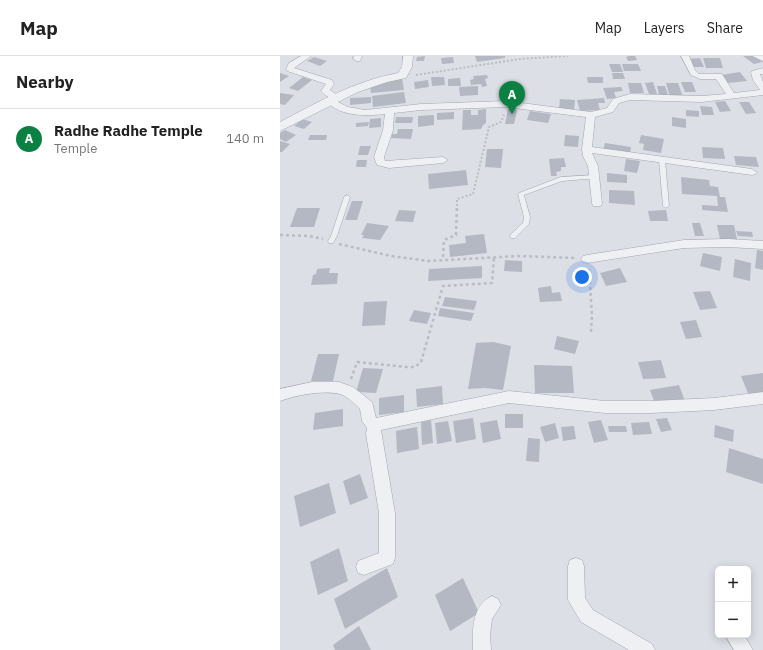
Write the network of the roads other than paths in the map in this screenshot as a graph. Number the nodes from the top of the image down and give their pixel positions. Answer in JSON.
{"nodes":[{"id":1,"x":307,"y":56,"type":"edge"},
{"id":2,"x":408,"y":56,"type":"edge"},
{"id":3,"x":685,"y":56,"type":"edge"},
{"id":4,"x":756,"y":56,"type":"edge"},
{"id":5,"x":763,"y":59,"type":"edge"},
{"id":6,"x":763,"y":71,"type":"edge"},
{"id":7,"x":763,"y":88,"type":"edge"},
{"id":8,"x":763,"y":92,"type":"edge"},
{"id":9,"x":732,"y":96,"type":"junction"},
{"id":10,"x":333,"y":99,"type":"junction"},
{"id":11,"x":390,"y":111,"type":"junction"},
{"id":12,"x":591,"y":115,"type":"junction"},
{"id":13,"x":280,"y":127,"type":"edge"},
{"id":14,"x":587,"y":149,"type":"junction"},
{"id":15,"x":443,"y":160,"type":"dead end"},
{"id":16,"x":662,"y":160,"type":"junction"},
{"id":17,"x":752,"y":172,"type":"dead end"},
{"id":18,"x":595,"y":177,"type":"junction"},
{"id":19,"x":347,"y":197,"type":"dead end"},
{"id":20,"x":598,"y":203,"type":"dead end"},
{"id":21,"x":666,"y":206,"type":"dead end"},
{"id":22,"x":513,"y":236,"type":"dead end"},
{"id":23,"x":330,"y":241,"type":"road end"},
{"id":24,"x":763,"y":245,"type":"edge"},
{"id":25,"x":587,"y":259,"type":"road end"},
{"id":26,"x":280,"y":395,"type":"edge"},
{"id":27,"x":763,"y":398,"type":"edge"},
{"id":28,"x":374,"y":425,"type":"junction"},
{"id":29,"x":576,"y":566,"type":"dead end"},
{"id":30,"x":364,"y":567,"type":"dead end"},
{"id":31,"x":492,"y":605,"type":"dead end"},
{"id":32,"x":736,"y":638,"type":"edge"},
{"id":33,"x":482,"y":650,"type":"edge"},
{"id":34,"x":646,"y":650,"type":"edge"},
{"id":35,"x":744,"y":650,"type":"edge"}],
"edges":[{"from":1,"to":10,"type":"street"},
{"from":2,"to":10,"type":"street"},
{"from":3,"to":9,"type":"street"},
{"from":4,"to":5,"type":"street"},
{"from":6,"to":7,"type":"street"},
{"from":8,"to":9,"type":"street"},
{"from":9,"to":12,"type":"street"},
{"from":10,"to":11,"type":"street"},
{"from":10,"to":13,"type":"street"},
{"from":11,"to":12,"type":"street"},
{"from":11,"to":15,"type":"street"},
{"from":12,"to":14,"type":"street"},
{"from":14,"to":16,"type":"street"},
{"from":14,"to":18,"type":"street"},
{"from":16,"to":17,"type":"street"},
{"from":16,"to":21,"type":"lane"},
{"from":18,"to":20,"type":"street"},
{"from":18,"to":22,"type":"lane"},
{"from":19,"to":23,"type":"lane"},
{"from":24,"to":25,"type":"street"},
{"from":26,"to":28,"type":"street"},
{"from":27,"to":28,"type":"street"},
{"from":28,"to":30,"type":"street"},
{"from":29,"to":34,"type":"street"},
{"from":31,"to":33,"type":"street"},
{"from":32,"to":35,"type":"street"}]}
